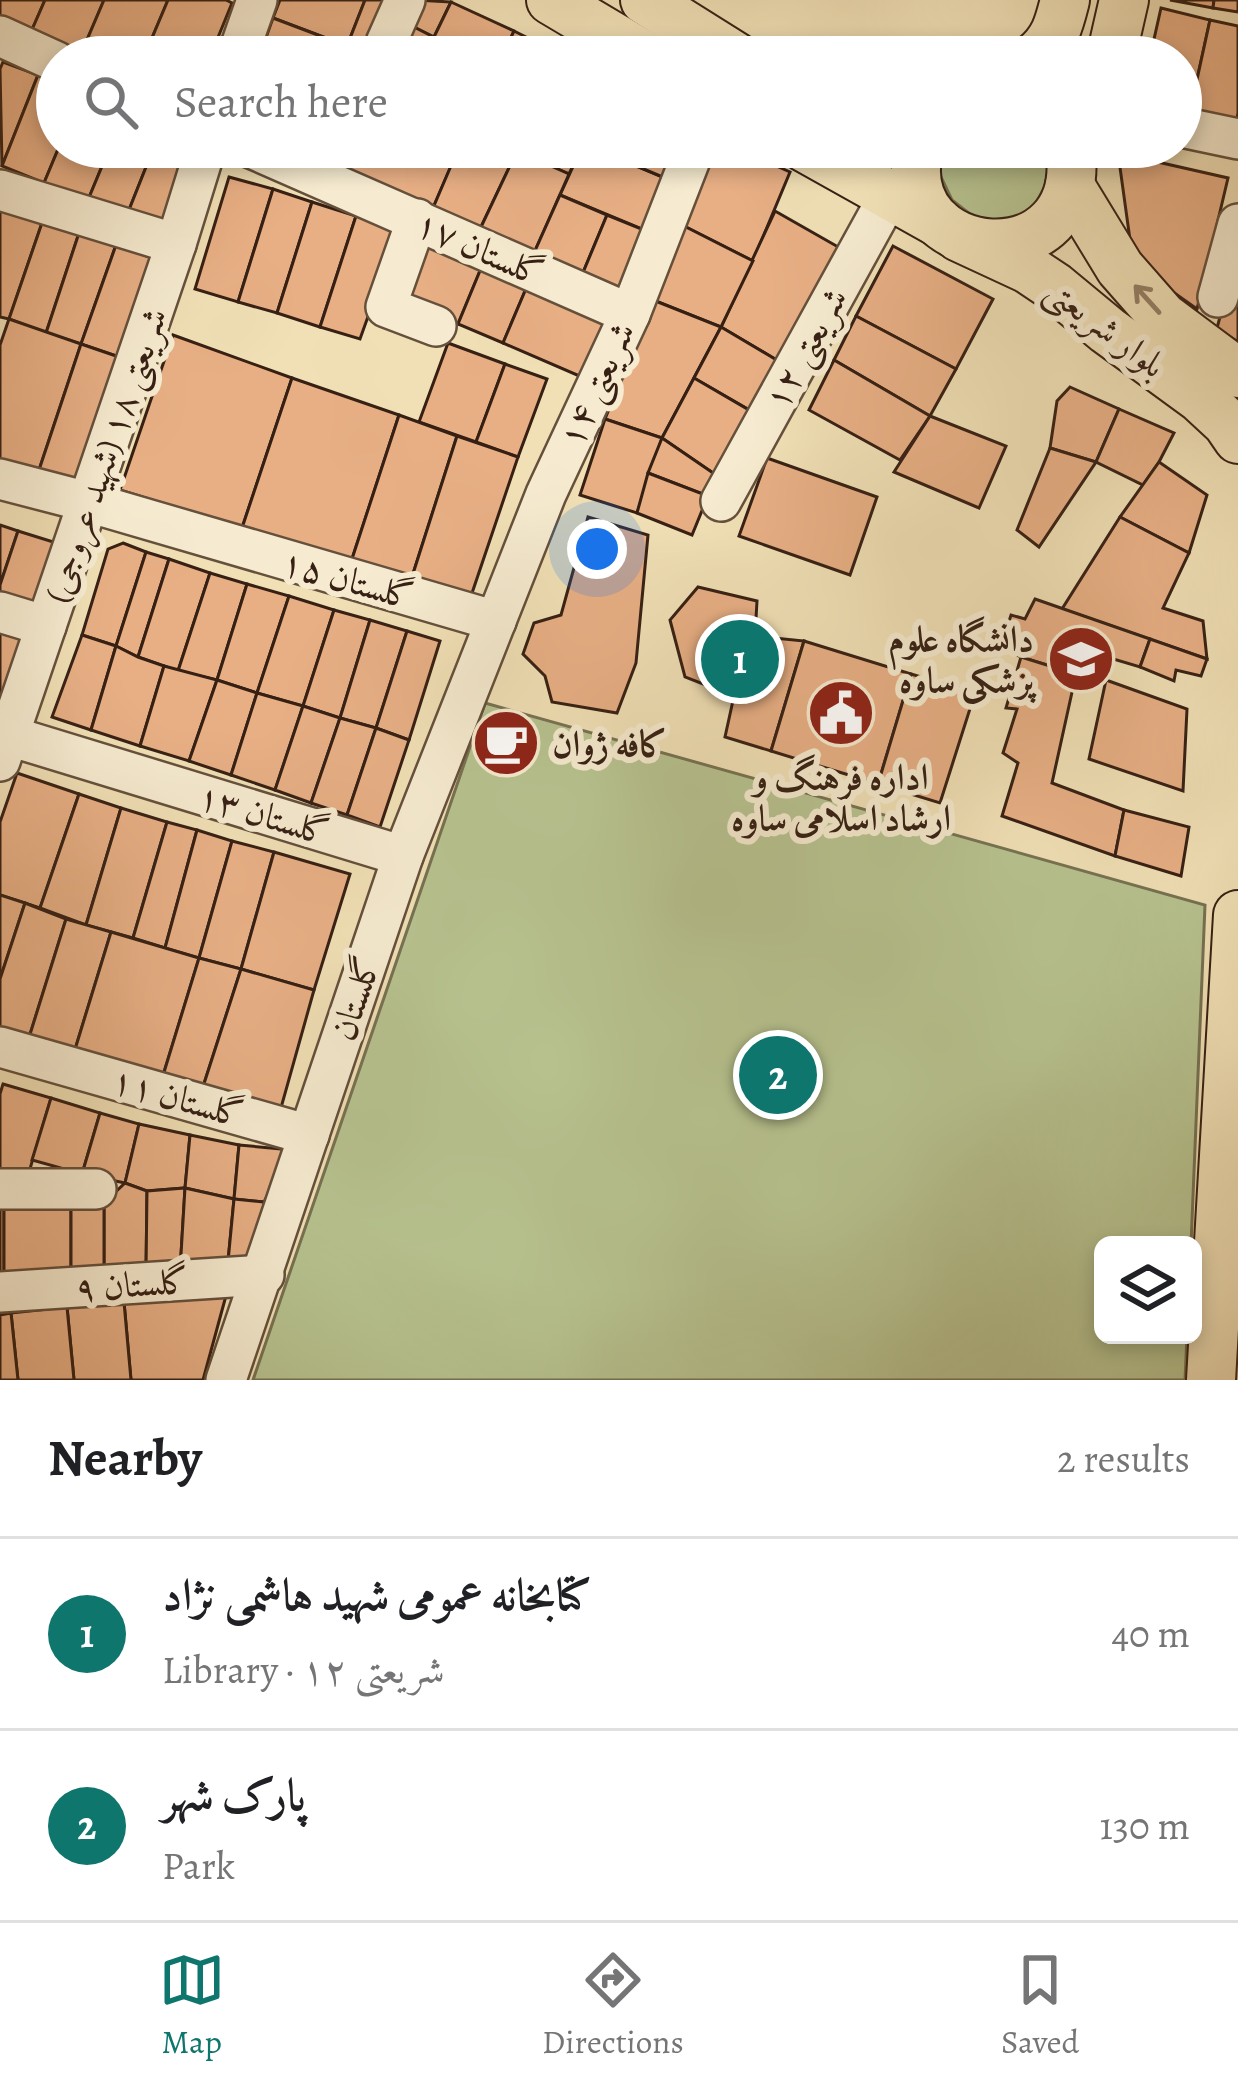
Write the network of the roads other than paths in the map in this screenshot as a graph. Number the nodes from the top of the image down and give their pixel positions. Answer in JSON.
{"nodes":[{"id":1,"x":257,"y":0,"type":"edge"},
{"id":2,"x":405,"y":0,"type":"edge"},
{"id":3,"x":551,"y":0,"type":"edge"},
{"id":4,"x":645,"y":0,"type":"edge"},
{"id":5,"x":1065,"y":0,"type":"edge"},
{"id":6,"x":1124,"y":0,"type":"edge"},
{"id":7,"x":0,"y":36,"type":"edge"},
{"id":8,"x":244,"y":36,"type":"edge"},
{"id":9,"x":389,"y":36,"type":"edge"},
{"id":10,"x":612,"y":36,"type":"edge"},
{"id":11,"x":702,"y":36,"type":"edge"},
{"id":12,"x":1055,"y":36,"type":"edge"},
{"id":13,"x":1116,"y":36,"type":"edge"},
{"id":14,"x":36,"y":52,"type":"edge"},
{"id":15,"x":1202,"y":131,"type":"edge"},
{"id":16,"x":1238,"y":139,"type":"edge"},
{"id":17,"x":200,"y":168,"type":"edge"},
{"id":18,"x":299,"y":168,"type":"edge"},
{"id":19,"x":687,"y":168,"type":"edge"},
{"id":20,"x":842,"y":168,"type":"edge"},
{"id":21,"x":917,"y":168,"type":"edge"},
{"id":22,"x":1072,"y":168,"type":"edge"},
{"id":23,"x":1077,"y":168,"type":"edge"},
{"id":24,"x":0,"y":190,"type":"edge"},
{"id":25,"x":890,"y":194,"type":"junction"},
{"id":26,"x":417,"y":219,"type":"junction"},
{"id":27,"x":1238,"y":224,"type":"edge"},
{"id":28,"x":948,"y":229,"type":"junction"},
{"id":29,"x":176,"y":244,"type":"junction"},
{"id":30,"x":1112,"y":256,"type":"junction"},
{"id":31,"x":1218,"y":297,"type":"dead end"},
{"id":32,"x":1077,"y":307,"type":"junction"},
{"id":33,"x":630,"y":314,"type":"junction"},
{"id":34,"x":436,"y":326,"type":"dead end"},
{"id":35,"x":1238,"y":373,"type":"edge"},
{"id":36,"x":1238,"y":439,"type":"edge"},
{"id":37,"x":0,"y":479,"type":"edge"},
{"id":38,"x":721,"y":501,"type":"dead end"},
{"id":39,"x":88,"y":502,"type":"junction"},
{"id":40,"x":0,"y":612,"type":"edge"},
{"id":41,"x":496,"y":621,"type":"junction"},
{"id":42,"x":46,"y":626,"type":"junction"},
{"id":43,"x":3,"y":744,"type":"edge"},
{"id":44,"x":403,"y":856,"type":"junction"},
{"id":45,"x":1238,"y":915,"type":"edge"},
{"id":46,"x":0,"y":1047,"type":"edge"},
{"id":47,"x":309,"y":1135,"type":"junction"},
{"id":48,"x":0,"y":1189,"type":"edge"},
{"id":49,"x":96,"y":1189,"type":"dead end"},
{"id":50,"x":264,"y":1275,"type":"junction"},
{"id":51,"x":0,"y":1292,"type":"edge"},
{"id":52,"x":226,"y":1380,"type":"edge"},
{"id":53,"x":1211,"y":1380,"type":"edge"}],
"edges":[{"from":1,"to":8,"type":"street"},
{"from":2,"to":9,"type":"street"},
{"from":3,"to":10,"type":"main road"},
{"from":4,"to":11,"type":"main road"},
{"from":5,"to":12,"type":"main road"},
{"from":6,"to":13,"type":"main road"},
{"from":7,"to":14,"type":"street"},
{"from":15,"to":16,"type":"street"},
{"from":17,"to":29,"type":"street","name":"شریعتی ۱۸ (شهید عروجی)"},
{"from":18,"to":26,"type":"street","name":"گلستان ۱۷"},
{"from":19,"to":33,"type":"street","name":"شریعتی ۱۴"},
{"from":20,"to":25,"type":"main road","name":"بلوار شریعتی"},
{"from":21,"to":28,"type":"main road"},
{"from":22,"to":28,"type":"main road"},
{"from":23,"to":30,"type":"main road"},
{"from":24,"to":29,"type":"street"},
{"from":25,"to":28,"type":"main road","name":"بلوار شریعتی"},
{"from":25,"to":38,"type":"street","name":"شریعتی ۱۲"},
{"from":26,"to":33,"type":"street","name":"گلستان ۱۷"},
{"from":26,"to":34,"type":"street"},
{"from":27,"to":31,"type":"street"},
{"from":28,"to":32,"type":"main road","name":"بلوار شریعتی"},
{"from":29,"to":39,"type":"street","name":"شریعتی ۱۸ (شهید عروجی)"},
{"from":30,"to":32,"type":"main road"},
{"from":35,"to":30,"type":"main road","one_way":true},
{"from":32,"to":36,"type":"main road","name":"بلوار شریعتی"},
{"from":33,"to":41,"type":"street","name":"شریعتی ۱۴"},
{"from":37,"to":39,"type":"street","name":"گلستان ۱۵"},
{"from":39,"to":41,"type":"street","name":"گلستان ۱۵"},
{"from":39,"to":42,"type":"street","name":"شریعتی ۱۸ (شهید عروجی)"},
{"from":40,"to":42,"type":"street"},
{"from":41,"to":44,"type":"street","name":"گلستان"},
{"from":42,"to":43,"type":"street","name":"شریعتی ۱۸ (شهید عروجی)"},
{"from":43,"to":44,"type":"street","name":"گلستان ۱۳"},
{"from":44,"to":47,"type":"street","name":"گلستان"},
{"from":45,"to":53,"type":"main road"},
{"from":46,"to":47,"type":"street","name":"گلستان ۱۱"},
{"from":47,"to":50,"type":"street","name":"گلستان"},
{"from":48,"to":49,"type":"street"},
{"from":50,"to":51,"type":"street","name":"گلستان ۹"},
{"from":50,"to":52,"type":"street","name":"گلستان"}]}
